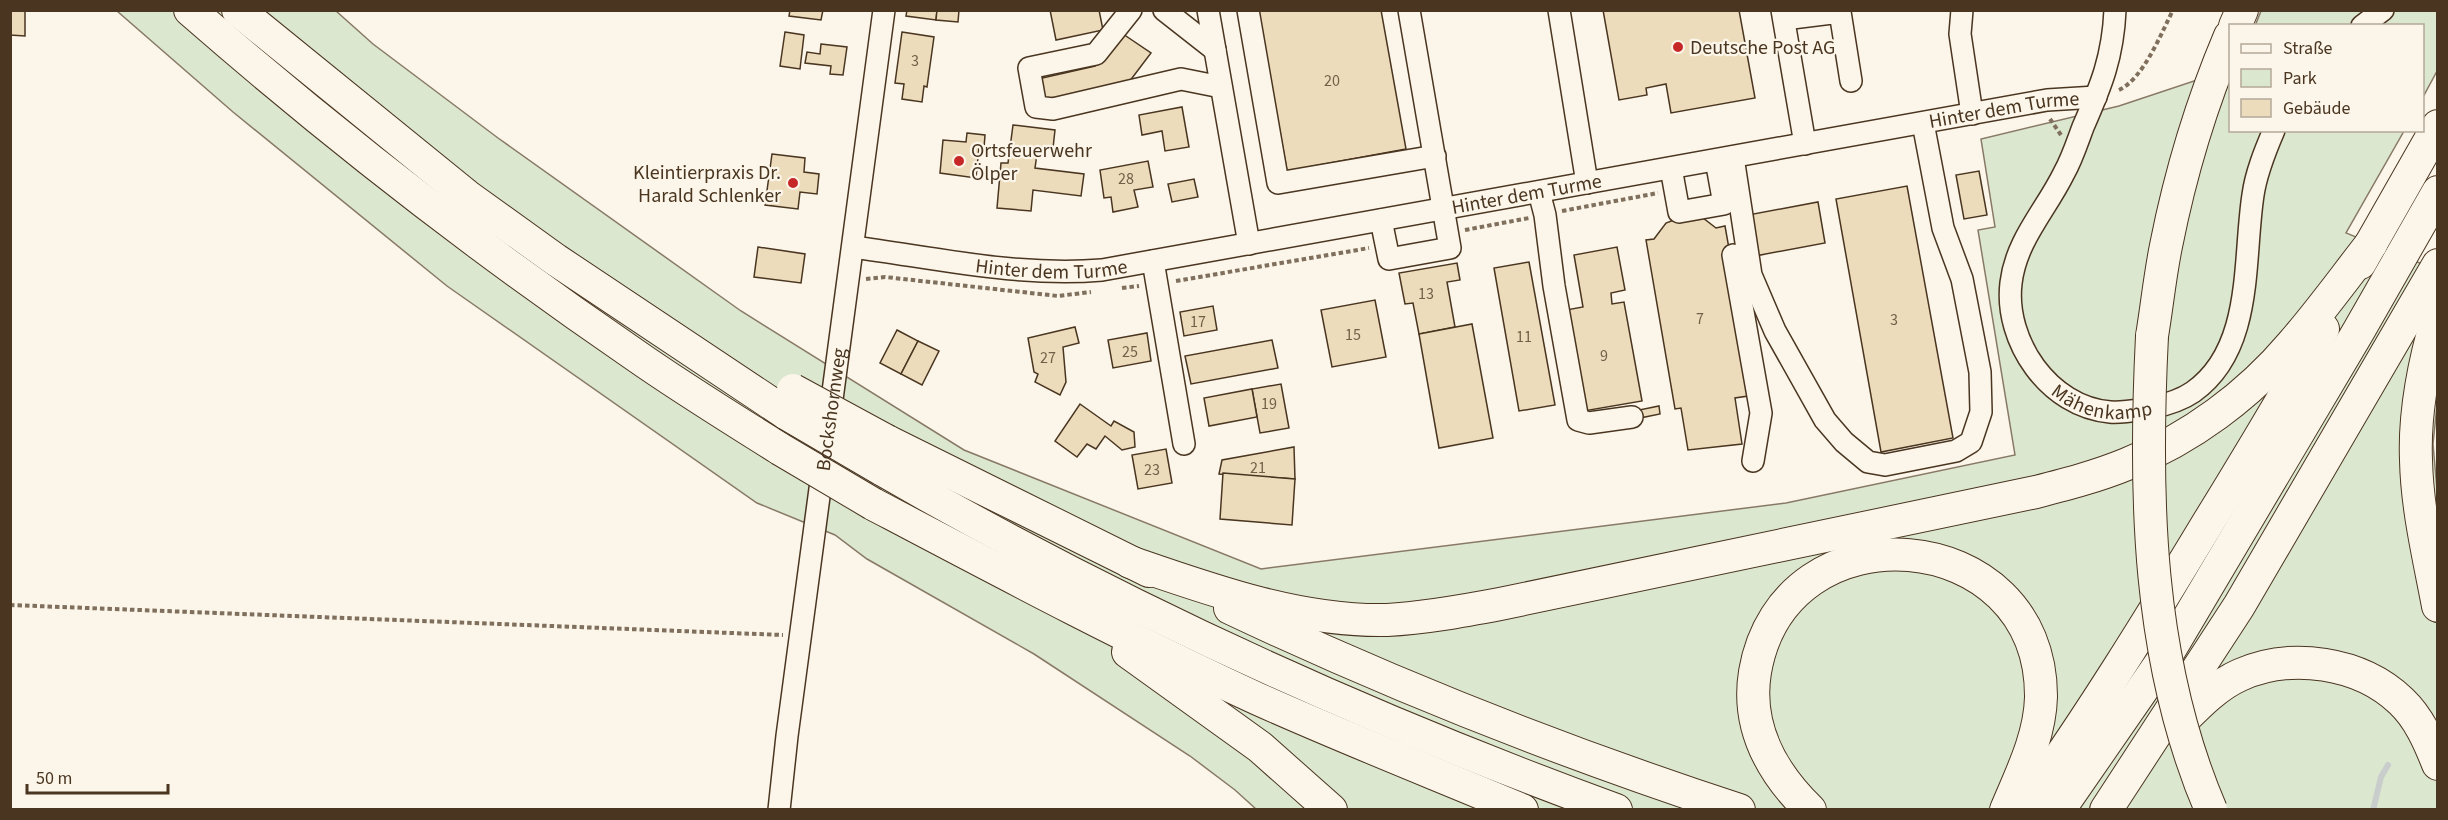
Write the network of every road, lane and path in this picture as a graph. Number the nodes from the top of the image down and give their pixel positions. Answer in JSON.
{"nodes":[{"id":1,"x":189,"y":10,"type":"edge"},
{"id":2,"x":238,"y":10,"type":"edge"},
{"id":3,"x":884,"y":10,"type":"edge"},
{"id":4,"x":1131,"y":10,"type":"edge"},
{"id":5,"x":1164,"y":10,"type":"edge"},
{"id":6,"x":1208,"y":10,"type":"edge"},
{"id":7,"x":1248,"y":10,"type":"edge"},
{"id":8,"x":1409,"y":10,"type":"edge"},
{"id":9,"x":1559,"y":10,"type":"edge"},
{"id":10,"x":1962,"y":10,"type":"edge"},
{"id":11,"x":2115,"y":10,"type":"edge"},
{"id":12,"x":2173,"y":10,"type":"edge"},
{"id":13,"x":2242,"y":10,"type":"edge"},
{"id":14,"x":2383,"y":10,"type":"edge"},
{"id":15,"x":1783,"y":15,"type":"edge"},
{"id":16,"x":2236,"y":24,"type":"edge"},
{"id":17,"x":2365,"y":24,"type":"edge"},
{"id":18,"x":2229,"y":39,"type":"edge"},
{"id":19,"x":1215,"y":50,"type":"junction"},
{"id":20,"x":1851,"y":81,"type":"dead end"},
{"id":21,"x":1221,"y":87,"type":"junction"},
{"id":22,"x":2096,"y":97,"type":"junction"},
{"id":23,"x":1972,"y":114,"type":"junction"},
{"id":24,"x":2048,"y":116,"type":"dead end"},
{"id":25,"x":1923,"y":123,"type":"junction"},
{"id":26,"x":2438,"y":126,"type":"edge"},
{"id":27,"x":2273,"y":132,"type":"edge"},
{"id":28,"x":2064,"y":140,"type":"dead end"},
{"id":29,"x":1805,"y":144,"type":"junction"},
{"id":30,"x":1435,"y":156,"type":"junction"},
{"id":31,"x":1725,"y":158,"type":"junction"},
{"id":32,"x":1671,"y":168,"type":"junction"},
{"id":33,"x":1587,"y":183,"type":"junction"},
{"id":34,"x":1675,"y":189,"type":"junction"},
{"id":35,"x":1539,"y":192,"type":"junction"},
{"id":36,"x":2438,"y":192,"type":"edge"},
{"id":37,"x":1725,"y":204,"type":"junction"},
{"id":38,"x":1445,"y":208,"type":"junction"},
{"id":39,"x":1545,"y":215,"type":"junction"},
{"id":40,"x":1382,"y":220,"type":"junction"},
{"id":41,"x":1448,"y":234,"type":"junction"},
{"id":42,"x":1249,"y":244,"type":"junction"},
{"id":43,"x":2371,"y":244,"type":"junction"},
{"id":44,"x":1387,"y":245,"type":"junction"},
{"id":45,"x":853,"y":247,"type":"junction"},
{"id":46,"x":1153,"y":261,"type":"junction"},
{"id":47,"x":2438,"y":265,"type":"edge"},
{"id":48,"x":885,"y":277,"type":"dead end"},
{"id":49,"x":1157,"y":284,"type":"junction"},
{"id":50,"x":1112,"y":290,"type":"dead end"},
{"id":51,"x":1101,"y":291,"type":"dead end"},
{"id":52,"x":2438,"y":315,"type":"edge"},
{"id":53,"x":1632,"y":417,"type":"dead end"},
{"id":54,"x":1184,"y":444,"type":"dead end"},
{"id":55,"x":884,"y":455,"type":"junction"},
{"id":56,"x":1753,"y":461,"type":"dead end"},
{"id":57,"x":1130,"y":562,"type":"junction"},
{"id":58,"x":1054,"y":600,"type":"junction"},
{"id":59,"x":10,"y":604,"type":"edge"},
{"id":60,"x":2438,"y":606,"type":"edge"},
{"id":61,"x":801,"y":636,"type":"junction"},
{"id":62,"x":2438,"y":764,"type":"edge"},
{"id":63,"x":2134,"y":771,"type":"junction"},
{"id":64,"x":779,"y":810,"type":"edge"},
{"id":65,"x":1331,"y":810,"type":"edge"},
{"id":66,"x":1522,"y":810,"type":"edge"},
{"id":67,"x":1616,"y":810,"type":"edge"},
{"id":68,"x":1739,"y":810,"type":"edge"},
{"id":69,"x":1810,"y":810,"type":"edge"},
{"id":70,"x":2006,"y":810,"type":"edge"},
{"id":71,"x":2023,"y":810,"type":"edge"},
{"id":72,"x":2059,"y":810,"type":"edge"},
{"id":73,"x":2106,"y":810,"type":"edge"},
{"id":74,"x":2211,"y":810,"type":"edge"}],
"edges":[{"from":1,"to":58,"type":"highway","bridge":true},
{"from":2,"to":55,"type":"highway","bridge":true},
{"from":3,"to":45,"type":"street","name":"Bockshornweg"},
{"from":4,"to":21,"type":"street"},
{"from":5,"to":19,"type":"street"},
{"from":6,"to":19,"type":"street"},
{"from":7,"to":30,"type":"street"},
{"from":8,"to":30,"type":"street"},
{"from":9,"to":33,"type":"street"},
{"from":10,"to":23,"type":"street"},
{"from":11,"to":22,"type":"street","name":"Mähenkamp"},
{"from":12,"to":22,"type":"path"},
{"from":13,"to":16,"type":"highway"},
{"from":14,"to":17,"type":"street"},
{"from":15,"to":20,"type":"street"},
{"from":15,"to":29,"type":"street"},
{"from":18,"to":74,"type":"highway","bridge":true},
{"from":19,"to":21,"type":"street"},
{"from":21,"to":42,"type":"street"},
{"from":22,"to":23,"type":"street","name":"Hinter dem Turme"},
{"from":22,"to":27,"type":"street","name":"Mähenkamp"},
{"from":23,"to":25,"type":"street","name":"Hinter dem Turme"},
{"from":24,"to":28,"type":"path"},
{"from":25,"to":29,"type":"street","name":"Hinter dem Turme"},
{"from":25,"to":31,"type":"street"},
{"from":26,"to":43,"type":"highway"},
{"from":29,"to":31,"type":"street","name":"Hinter dem Turme"},
{"from":30,"to":38,"type":"street"},
{"from":31,"to":32,"type":"street","name":"Hinter dem Turme"},
{"from":31,"to":37,"type":"street"},
{"from":32,"to":33,"type":"street","name":"Hinter dem Turme"},
{"from":32,"to":34,"type":"street"},
{"from":33,"to":35,"type":"street","name":"Hinter dem Turme"},
{"from":34,"to":37,"type":"street"},
{"from":34,"to":39,"type":"path"},
{"from":35,"to":38,"type":"street","name":"Hinter dem Turme"},
{"from":35,"to":39,"type":"street"},
{"from":36,"to":72,"type":"highway"},
{"from":37,"to":56,"type":"street"},
{"from":38,"to":40,"type":"street","name":"Hinter dem Turme"},
{"from":38,"to":41,"type":"street"},
{"from":39,"to":41,"type":"path"},
{"from":39,"to":53,"type":"street"},
{"from":40,"to":42,"type":"street","name":"Hinter dem Turme"},
{"from":40,"to":44,"type":"street"},
{"from":41,"to":44,"type":"street"},
{"from":42,"to":46,"type":"street","name":"Hinter dem Turme"},
{"from":43,"to":57,"type":"highway"},
{"from":43,"to":71,"type":"highway"},
{"from":44,"to":49,"type":"path"},
{"from":45,"to":46,"type":"street","name":"Hinter dem Turme"},
{"from":45,"to":61,"type":"street","name":"Bockshornweg"},
{"from":46,"to":49,"type":"street"},
{"from":47,"to":63,"type":"highway"},
{"from":48,"to":51,"type":"path"},
{"from":49,"to":50,"type":"path"},
{"from":49,"to":54,"type":"street"},
{"from":52,"to":60,"type":"highway"},
{"from":55,"to":57,"type":"highway"},
{"from":55,"to":67,"type":"highway"},
{"from":57,"to":68,"type":"highway"},
{"from":58,"to":65,"type":"highway"},
{"from":58,"to":66,"type":"highway"},
{"from":59,"to":61,"type":"path"},
{"from":61,"to":64,"type":"street","name":"Bockshornweg"},
{"from":62,"to":63,"type":"highway"},
{"from":63,"to":73,"type":"highway"},
{"from":69,"to":70,"type":"highway"}]}
